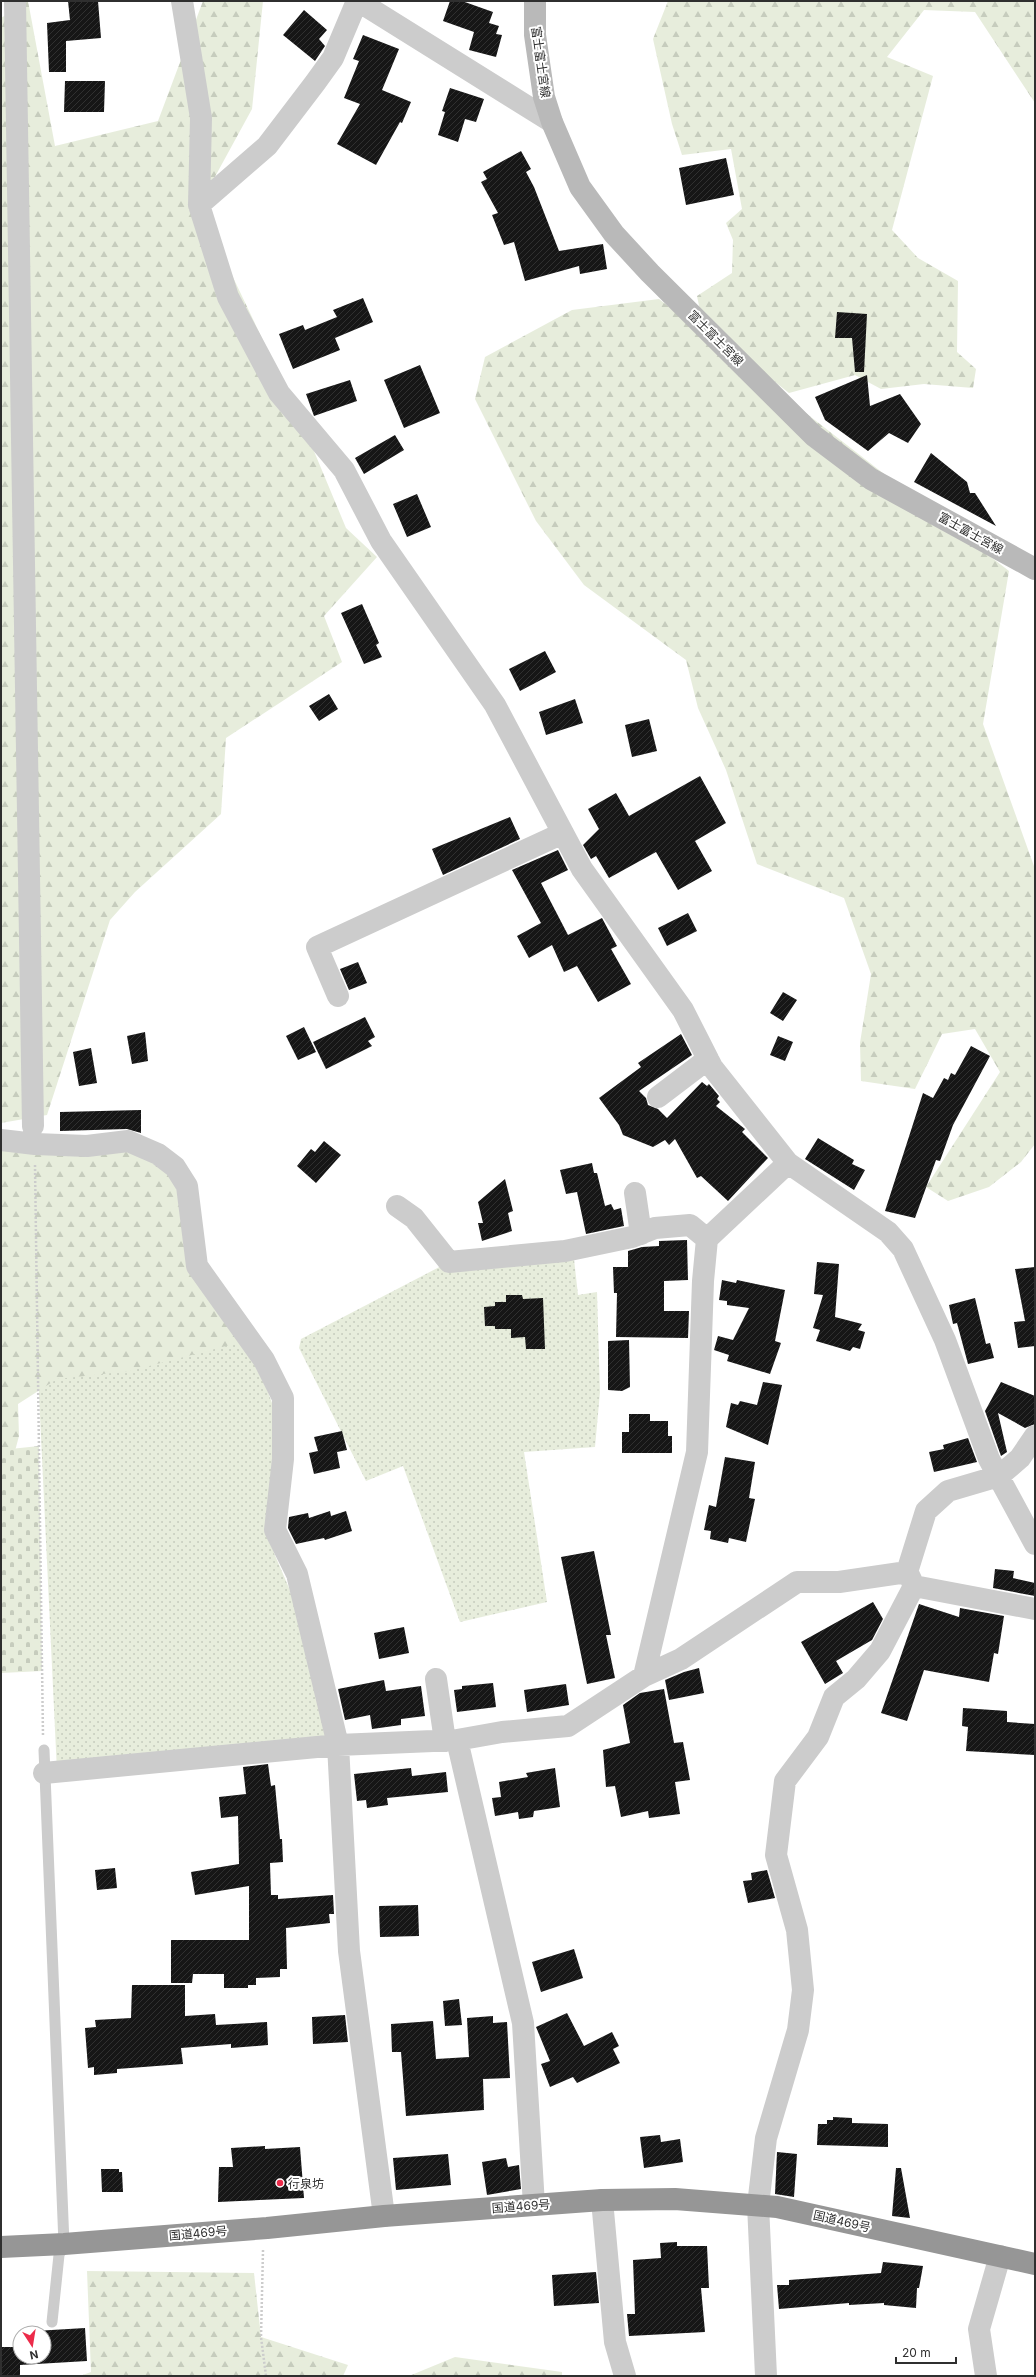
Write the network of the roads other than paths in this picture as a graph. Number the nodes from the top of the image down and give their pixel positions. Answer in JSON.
{"nodes":[{"id":1,"x":182,"y":1,"type":"edge"},
{"id":2,"x":357,"y":1,"type":"edge"},
{"id":3,"x":535,"y":1,"type":"edge"},
{"id":4,"x":10,"y":12,"type":"edge"},
{"id":5,"x":552,"y":122,"type":"junction"},
{"id":6,"x":199,"y":206,"type":"junction"},
{"id":7,"x":1035,"y":568,"type":"edge"},
{"id":8,"x":563,"y":833,"type":"junction"},
{"id":9,"x":338,"y":996,"type":"dead end"},
{"id":10,"x":708,"y":1059,"type":"junction"},
{"id":11,"x":658,"y":1097,"type":"dead end"},
{"id":12,"x":34,"y":1135,"type":"junction"},
{"id":13,"x":1,"y":1140,"type":"edge"},
{"id":14,"x":788,"y":1163,"type":"junction"},
{"id":15,"x":635,"y":1193,"type":"dead end"},
{"id":16,"x":397,"y":1206,"type":"dead end"},
{"id":17,"x":641,"y":1234,"type":"junction"},
{"id":18,"x":707,"y":1239,"type":"junction"},
{"id":19,"x":1035,"y":1436,"type":"edge"},
{"id":20,"x":999,"y":1476,"type":"junction"},
{"id":21,"x":1035,"y":1544,"type":"edge"},
{"id":22,"x":911,"y":1579,"type":"junction"},
{"id":23,"x":1035,"y":1609,"type":"edge"},
{"id":24,"x":644,"y":1676,"type":"junction"},
{"id":25,"x":436,"y":1679,"type":"dead end"},
{"id":26,"x":451,"y":1740,"type":"junction"},
{"id":27,"x":338,"y":1745,"type":"junction"},
{"id":28,"x":44,"y":1750,"type":"road end"},
{"id":29,"x":44,"y":1773,"type":"junction"},
{"id":30,"x":602,"y":2200,"type":"junction"},
{"id":31,"x":534,"y":2205,"type":"junction"},
{"id":32,"x":758,"y":2205,"type":"junction"},
{"id":33,"x":384,"y":2216,"type":"junction"},
{"id":34,"x":64,"y":2244,"type":"junction"},
{"id":35,"x":1,"y":2247,"type":"edge"},
{"id":36,"x":1000,"y":2256,"type":"junction"},
{"id":37,"x":1035,"y":2264,"type":"edge"},
{"id":38,"x":52,"y":2322,"type":"dead end"},
{"id":39,"x":625,"y":2376,"type":"edge"},
{"id":40,"x":766,"y":2376,"type":"edge"},
{"id":41,"x":986,"y":2376,"type":"edge"}],
"edges":[{"from":1,"to":6,"type":"street"},
{"from":2,"to":5,"type":"street"},
{"from":2,"to":6,"type":"street"},
{"from":3,"to":5,"type":"main road","name":"富士富士宮線"},
{"from":4,"to":12,"type":"street"},
{"from":5,"to":7,"type":"main road","name":"富士富士宮線"},
{"from":6,"to":8,"type":"street"},
{"from":8,"to":9,"type":"street"},
{"from":8,"to":10,"type":"street"},
{"from":10,"to":11,"type":"street"},
{"from":10,"to":14,"type":"street"},
{"from":12,"to":13,"type":"street"},
{"from":12,"to":27,"type":"street"},
{"from":14,"to":18,"type":"street"},
{"from":14,"to":20,"type":"street"},
{"from":15,"to":17,"type":"street"},
{"from":16,"to":17,"type":"street"},
{"from":17,"to":18,"type":"street"},
{"from":18,"to":24,"type":"street"},
{"from":19,"to":20,"type":"street"},
{"from":20,"to":21,"type":"street"},
{"from":20,"to":22,"type":"street"},
{"from":22,"to":23,"type":"street"},
{"from":22,"to":24,"type":"street"},
{"from":22,"to":32,"type":"street"},
{"from":24,"to":26,"type":"street"},
{"from":25,"to":26,"type":"street"},
{"from":26,"to":27,"type":"street"},
{"from":26,"to":31,"type":"street"},
{"from":27,"to":29,"type":"street"},
{"from":27,"to":33,"type":"street"},
{"from":28,"to":29,"type":"lane"},
{"from":29,"to":34,"type":"lane"},
{"from":30,"to":31,"type":"highway","name":"国道469号"},
{"from":30,"to":32,"type":"highway","name":"国道469号"},
{"from":30,"to":39,"type":"street"},
{"from":31,"to":33,"type":"highway","name":"国道469号"},
{"from":32,"to":36,"type":"highway","name":"国道469号"},
{"from":32,"to":40,"type":"street"},
{"from":33,"to":34,"type":"highway","name":"国道469号"},
{"from":34,"to":35,"type":"highway","name":"国道469号"},
{"from":34,"to":38,"type":"lane"},
{"from":36,"to":37,"type":"highway","name":"国道469号"},
{"from":36,"to":41,"type":"street"}]}
